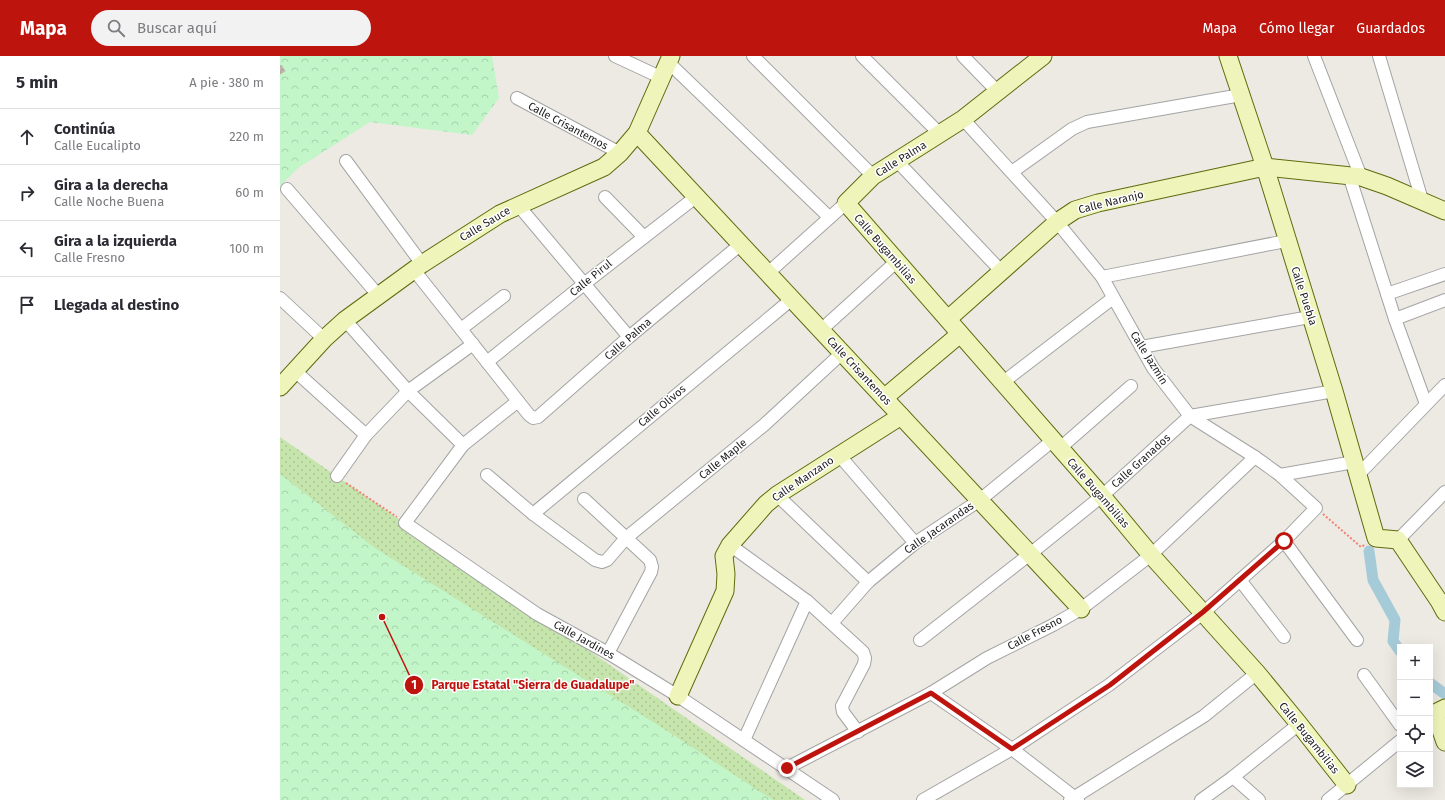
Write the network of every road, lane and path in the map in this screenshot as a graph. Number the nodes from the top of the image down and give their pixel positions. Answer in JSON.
{"nodes":[{"id":1,"x":615,"y":56,"type":"edge"},
{"id":2,"x":753,"y":56,"type":"edge"},
{"id":3,"x":862,"y":56,"type":"edge"},
{"id":4,"x":963,"y":56,"type":"edge"},
{"id":5,"x":1043,"y":56,"type":"edge"},
{"id":6,"x":1228,"y":56,"type":"edge"},
{"id":7,"x":1314,"y":56,"type":"edge"},
{"id":8,"x":1379,"y":56,"type":"edge"},
{"id":9,"x":669,"y":59,"type":"edge"},
{"id":10,"x":660,"y":77,"type":"junction"},
{"id":11,"x":997,"y":91,"type":"junction"},
{"id":12,"x":1241,"y":95,"type":"junction"},
{"id":13,"x":518,"y":98,"type":"dead end"},
{"id":14,"x":963,"y":119,"type":"junction"},
{"id":15,"x":638,"y":133,"type":"junction"},
{"id":16,"x":940,"y":134,"type":"junction"},
{"id":17,"x":620,"y":153,"type":"junction"},
{"id":18,"x":346,"y":161,"type":"dead end"},
{"id":19,"x":897,"y":161,"type":"junction"},
{"id":20,"x":1265,"y":168,"type":"junction"},
{"id":21,"x":1012,"y":172,"type":"junction"},
{"id":22,"x":873,"y":176,"type":"junction"},
{"id":23,"x":1355,"y":176,"type":"junction"},
{"id":24,"x":287,"y":189,"type":"dead end"},
{"id":25,"x":697,"y":196,"type":"junction"},
{"id":26,"x":605,"y":197,"type":"dead end"},
{"id":27,"x":1422,"y":200,"type":"junction"},
{"id":28,"x":846,"y":204,"type":"junction"},
{"id":29,"x":518,"y":205,"type":"junction"},
{"id":30,"x":1445,"y":212,"type":"edge"},
{"id":31,"x":829,"y":217,"type":"junction"},
{"id":32,"x":1057,"y":222,"type":"junction"},
{"id":33,"x":644,"y":237,"type":"junction"},
{"id":34,"x":1286,"y":241,"type":"junction"},
{"id":35,"x":741,"y":244,"type":"junction"},
{"id":36,"x":896,"y":262,"type":"junction"},
{"id":37,"x":418,"y":267,"type":"junction"},
{"id":38,"x":1002,"y":272,"type":"junction"},
{"id":39,"x":768,"y":273,"type":"junction"},
{"id":40,"x":1445,"y":274,"type":"edge"},
{"id":41,"x":1102,"y":277,"type":"junction"},
{"id":42,"x":584,"y":284,"type":"junction"},
{"id":43,"x":1387,"y":294,"type":"junction"},
{"id":44,"x":378,"y":296,"type":"junction"},
{"id":45,"x":504,"y":296,"type":"dead end"},
{"id":46,"x":280,"y":298,"type":"edge"},
{"id":47,"x":792,"y":298,"type":"junction"},
{"id":48,"x":1113,"y":298,"type":"junction"},
{"id":49,"x":1445,"y":300,"type":"edge"},
{"id":50,"x":1310,"y":317,"type":"junction"},
{"id":51,"x":948,"y":319,"type":"junction"},
{"id":52,"x":1395,"y":319,"type":"junction"},
{"id":53,"x":345,"y":320,"type":"junction"},
{"id":54,"x":461,"y":329,"type":"junction"},
{"id":55,"x":821,"y":330,"type":"junction"},
{"id":56,"x":960,"y":334,"type":"junction"},
{"id":57,"x":629,"y":337,"type":"junction"},
{"id":58,"x":324,"y":339,"type":"junction"},
{"id":59,"x":473,"y":344,"type":"junction"},
{"id":60,"x":1141,"y":347,"type":"junction"},
{"id":61,"x":842,"y":353,"type":"junction"},
{"id":62,"x":487,"y":362,"type":"junction"},
{"id":63,"x":294,"y":370,"type":"junction"},
{"id":64,"x":1002,"y":383,"type":"junction"},
{"id":65,"x":1131,"y":386,"type":"dead end"},
{"id":66,"x":1445,"y":386,"type":"edge"},
{"id":67,"x":280,"y":387,"type":"edge"},
{"id":68,"x":408,"y":391,"type":"junction"},
{"id":69,"x":1334,"y":391,"type":"junction"},
{"id":70,"x":884,"y":398,"type":"junction"},
{"id":71,"x":518,"y":401,"type":"junction"},
{"id":72,"x":1426,"y":404,"type":"junction"},
{"id":73,"x":901,"y":416,"type":"junction"},
{"id":74,"x":1190,"y":416,"type":"junction"},
{"id":75,"x":366,"y":435,"type":"junction"},
{"id":76,"x":463,"y":445,"type":"junction"},
{"id":77,"x":1056,"y":445,"type":"junction"},
{"id":78,"x":838,"y":455,"type":"junction"},
{"id":79,"x":1255,"y":457,"type":"junction"},
{"id":80,"x":1356,"y":469,"type":"junction"},
{"id":81,"x":487,"y":475,"type":"dead end"},
{"id":82,"x":1280,"y":475,"type":"junction"},
{"id":83,"x":337,"y":476,"type":"joint"},
{"id":84,"x":1445,"y":492,"type":"edge"},
{"id":85,"x":777,"y":495,"type":"junction"},
{"id":86,"x":1102,"y":496,"type":"junction"},
{"id":87,"x":584,"y":499,"type":"dead end"},
{"id":88,"x":980,"y":500,"type":"junction"},
{"id":89,"x":1316,"y":508,"type":"junction"},
{"id":90,"x":533,"y":514,"type":"junction"},
{"id":91,"x":405,"y":522,"type":"junction"},
{"id":92,"x":626,"y":538,"type":"junction"},
{"id":93,"x":1376,"y":538,"type":"junction"},
{"id":94,"x":1398,"y":540,"type":"junction"},
{"id":95,"x":1284,"y":541,"type":"junction"},
{"id":96,"x":915,"y":542,"type":"junction"},
{"id":97,"x":730,"y":545,"type":"junction"},
{"id":98,"x":1030,"y":554,"type":"junction"},
{"id":99,"x":1151,"y":555,"type":"junction"},
{"id":100,"x":1240,"y":580,"type":"junction"},
{"id":101,"x":868,"y":582,"type":"junction"},
{"id":102,"x":808,"y":601,"type":"junction"},
{"id":103,"x":1443,"y":604,"type":"edge"},
{"id":104,"x":1081,"y":609,"type":"junction"},
{"id":105,"x":1203,"y":612,"type":"junction"},
{"id":106,"x":832,"y":623,"type":"junction"},
{"id":107,"x":1284,"y":637,"type":"dead end"},
{"id":108,"x":920,"y":640,"type":"dead end"},
{"id":109,"x":1357,"y":640,"type":"dead end"},
{"id":110,"x":608,"y":653,"type":"junction"},
{"id":111,"x":1257,"y":673,"type":"junction"},
{"id":112,"x":1364,"y":675,"type":"dead end"},
{"id":113,"x":931,"y":693,"type":"junction"},
{"id":114,"x":678,"y":696,"type":"junction"},
{"id":115,"x":1437,"y":713,"type":"edge"},
{"id":116,"x":1397,"y":721,"type":"edge"},
{"id":117,"x":1299,"y":724,"type":"junction"},
{"id":118,"x":858,"y":732,"type":"junction"},
{"id":119,"x":744,"y":740,"type":"junction"},
{"id":120,"x":1445,"y":742,"type":"edge"},
{"id":121,"x":1397,"y":743,"type":"edge"},
{"id":122,"x":1012,"y":749,"type":"junction"},
{"id":123,"x":787,"y":768,"type":"junction"},
{"id":124,"x":1233,"y":777,"type":"junction"},
{"id":125,"x":1347,"y":785,"type":"junction"},
{"id":126,"x":1074,"y":799,"type":"edge"},
{"id":127,"x":833,"y":800,"type":"edge"},
{"id":128,"x":923,"y":800,"type":"edge"},
{"id":129,"x":1201,"y":800,"type":"edge"},
{"id":130,"x":1259,"y":800,"type":"edge"},
{"id":131,"x":1328,"y":800,"type":"edge"}],
"edges":[{"from":1,"to":10,"type":"street"},
{"from":2,"to":22,"type":"street"},
{"from":3,"to":16,"type":"street"},
{"from":4,"to":11,"type":"street"},
{"from":5,"to":11,"type":"street","name":"Calle Palma"},
{"from":6,"to":12,"type":"street","name":"Calle Puebla"},
{"from":7,"to":23,"type":"street"},
{"from":8,"to":27,"type":"street"},
{"from":9,"to":10,"type":"street","name":"Calle Sauce"},
{"from":9,"to":31,"type":"street"},
{"from":10,"to":15,"type":"street","name":"Calle Sauce"},
{"from":11,"to":14,"type":"street","name":"Calle Palma"},
{"from":12,"to":20,"type":"street","name":"Calle Puebla"},
{"from":12,"to":21,"type":"street"},
{"from":13,"to":17,"type":"street","name":"Calle Crisantemos"},
{"from":14,"to":16,"type":"street","name":"Calle Palma"},
{"from":14,"to":21,"type":"street","name":"Calle Jazmín"},
{"from":15,"to":17,"type":"street","name":"Calle Sauce"},
{"from":15,"to":25,"type":"street","name":"Calle Crisantemos"},
{"from":16,"to":19,"type":"street","name":"Calle Palma"},
{"from":17,"to":29,"type":"street","name":"Calle Sauce"},
{"from":18,"to":37,"type":"street"},
{"from":19,"to":22,"type":"street","name":"Calle Palma"},
{"from":19,"to":38,"type":"street"},
{"from":20,"to":23,"type":"street","name":"Calle Naranjo"},
{"from":20,"to":32,"type":"street","name":"Calle Naranjo"},
{"from":20,"to":34,"type":"street","name":"Calle Puebla"},
{"from":21,"to":32,"type":"street","name":"Calle Jazmín"},
{"from":22,"to":28,"type":"street","name":"Calle Palma"},
{"from":23,"to":27,"type":"street","name":"Calle Naranjo"},
{"from":23,"to":43,"type":"street"},
{"from":24,"to":44,"type":"street"},
{"from":25,"to":33,"type":"street","name":"Calle Pirul"},
{"from":25,"to":35,"type":"street","name":"Calle Crisantemos"},
{"from":26,"to":33,"type":"street"},
{"from":27,"to":30,"type":"street","name":"Calle Naranjo"},
{"from":28,"to":31,"type":"street","name":"Calle Palma"},
{"from":28,"to":36,"type":"street","name":"Calle Bugambilias"},
{"from":29,"to":37,"type":"street","name":"Calle Sauce"},
{"from":29,"to":42,"type":"street"},
{"from":31,"to":39,"type":"street","name":"Calle Palma"},
{"from":32,"to":38,"type":"street","name":"Calle Naranjo"},
{"from":32,"to":41,"type":"street","name":"Calle Jazmín"},
{"from":33,"to":42,"type":"street","name":"Calle Pirul"},
{"from":34,"to":41,"type":"street"},
{"from":34,"to":50,"type":"street","name":"Calle Puebla"},
{"from":35,"to":39,"type":"street","name":"Calle Crisantemos"},
{"from":35,"to":57,"type":"street","name":"Calle Palma"},
{"from":36,"to":51,"type":"street","name":"Calle Bugambilias"},
{"from":36,"to":55,"type":"street"},
{"from":37,"to":44,"type":"street","name":"Calle Sauce"},
{"from":37,"to":54,"type":"street"},
{"from":38,"to":51,"type":"street","name":"Calle Naranjo"},
{"from":39,"to":47,"type":"street","name":"Calle Crisantemos"},
{"from":40,"to":43,"type":"street"},
{"from":41,"to":48,"type":"street","name":"Calle Jazmín"},
{"from":42,"to":57,"type":"street"},
{"from":42,"to":62,"type":"street","name":"Calle Pirul"},
{"from":43,"to":52,"type":"street"},
{"from":44,"to":53,"type":"street","name":"Calle Sauce"},
{"from":45,"to":54,"type":"street"},
{"from":46,"to":58,"type":"street"},
{"from":47,"to":55,"type":"street","name":"Calle Crisantemos"},
{"from":47,"to":90,"type":"street","name":"Calle Olivos"},
{"from":48,"to":60,"type":"street","name":"Calle Jazmín"},
{"from":48,"to":64,"type":"street"},
{"from":49,"to":52,"type":"street"},
{"from":50,"to":60,"type":"street"},
{"from":50,"to":69,"type":"street","name":"Calle Puebla"},
{"from":51,"to":56,"type":"street","name":"Calle Bugambilias"},
{"from":52,"to":72,"type":"street"},
{"from":53,"to":58,"type":"street","name":"Calle Sauce"},
{"from":53,"to":68,"type":"street"},
{"from":54,"to":59,"type":"street"},
{"from":55,"to":61,"type":"street","name":"Calle Crisantemos"},
{"from":56,"to":64,"type":"street","name":"Calle Bugambilias"},
{"from":56,"to":70,"type":"street"},
{"from":57,"to":71,"type":"street","name":"Calle Palma"},
{"from":58,"to":63,"type":"street","name":"Calle Sauce"},
{"from":59,"to":62,"type":"street"},
{"from":59,"to":68,"type":"street"},
{"from":60,"to":74,"type":"street","name":"Calle Jazmín"},
{"from":61,"to":70,"type":"street","name":"Calle Crisantemos"},
{"from":61,"to":92,"type":"street","name":"Calle Maple"},
{"from":62,"to":71,"type":"street"},
{"from":63,"to":67,"type":"street","name":"Calle Sauce"},
{"from":63,"to":75,"type":"street"},
{"from":64,"to":77,"type":"street","name":"Calle Bugambilias"},
{"from":65,"to":77,"type":"street","name":"Calle Jacarandas"},
{"from":66,"to":72,"type":"street"},
{"from":68,"to":75,"type":"street"},
{"from":68,"to":76,"type":"street"},
{"from":69,"to":74,"type":"street"},
{"from":69,"to":80,"type":"street","name":"Calle Puebla"},
{"from":70,"to":73,"type":"street","name":"Calle Crisantemos"},
{"from":71,"to":76,"type":"street"},
{"from":72,"to":80,"type":"street"},
{"from":73,"to":78,"type":"street","name":"Calle Manzano"},
{"from":73,"to":88,"type":"street","name":"Calle Crisantemos"},
{"from":74,"to":79,"type":"street","name":"Calle Jazmín"},
{"from":74,"to":86,"type":"street","name":"Calle Granados"},
{"from":75,"to":83,"type":"street"},
{"from":76,"to":91,"type":"street"},
{"from":77,"to":86,"type":"street","name":"Calle Bugambilias"},
{"from":77,"to":88,"type":"street","name":"Calle Jacarandas"},
{"from":78,"to":85,"type":"street","name":"Calle Manzano"},
{"from":78,"to":96,"type":"street"},
{"from":79,"to":82,"type":"street","name":"Calle Jazmín"},
{"from":79,"to":99,"type":"street","name":"Calle Fresno"},
{"from":80,"to":82,"type":"street"},
{"from":80,"to":93,"type":"street","name":"Calle Puebla"},
{"from":81,"to":90,"type":"street"},
{"from":82,"to":89,"type":"street","name":"Calle Jazmín"},
{"from":83,"to":91,"type":"path"},
{"from":84,"to":94,"type":"street"},
{"from":85,"to":97,"type":"street","name":"Calle Manzano"},
{"from":85,"to":101,"type":"street"},
{"from":86,"to":98,"type":"street","name":"Calle Granados"},
{"from":86,"to":99,"type":"street","name":"Calle Bugambilias"},
{"from":87,"to":92,"type":"street"},
{"from":88,"to":96,"type":"street","name":"Calle Jacarandas"},
{"from":88,"to":98,"type":"street","name":"Calle Crisantemos"},
{"from":89,"to":93,"type":"path"},
{"from":89,"to":95,"type":"street"},
{"from":90,"to":92,"type":"street","name":"Calle Maple"},
{"from":91,"to":110,"type":"street","name":"Calle Jardines"},
{"from":92,"to":110,"type":"street"},
{"from":93,"to":94,"type":"street"},
{"from":94,"to":103,"type":"street"},
{"from":95,"to":100,"type":"street"},
{"from":95,"to":109,"type":"street"},
{"from":96,"to":101,"type":"street","name":"Calle Jacarandas"},
{"from":97,"to":102,"type":"street"},
{"from":97,"to":114,"type":"street","name":"Calle Manzano"},
{"from":98,"to":104,"type":"street","name":"Calle Crisantemos"},
{"from":98,"to":108,"type":"street","name":"Calle Granados"},
{"from":99,"to":104,"type":"street","name":"Calle Fresno"},
{"from":99,"to":105,"type":"street","name":"Calle Bugambilias"},
{"from":100,"to":105,"type":"street"},
{"from":100,"to":107,"type":"street"},
{"from":101,"to":106,"type":"street","name":"Calle Jacarandas"},
{"from":102,"to":106,"type":"street"},
{"from":102,"to":119,"type":"street"},
{"from":104,"to":113,"type":"street","name":"Calle Fresno"},
{"from":105,"to":111,"type":"street","name":"Calle Bugambilias"},
{"from":105,"to":122,"type":"street"},
{"from":106,"to":118,"type":"street"},
{"from":110,"to":114,"type":"street","name":"Calle Jardines"},
{"from":111,"to":117,"type":"street","name":"Calle Bugambilias"},
{"from":111,"to":126,"type":"street"},
{"from":112,"to":116,"type":"street"},
{"from":113,"to":118,"type":"street","name":"Calle Fresno"},
{"from":113,"to":122,"type":"street"},
{"from":114,"to":119,"type":"street","name":"Calle Jardines"},
{"from":115,"to":120,"type":"street"},
{"from":117,"to":124,"type":"street"},
{"from":117,"to":125,"type":"street","name":"Calle Bugambilias"},
{"from":118,"to":123,"type":"street","name":"Calle Fresno"},
{"from":119,"to":123,"type":"street","name":"Calle Jardines"},
{"from":121,"to":125,"type":"street"},
{"from":122,"to":126,"type":"street"},
{"from":122,"to":128,"type":"street"},
{"from":123,"to":127,"type":"street","name":"Calle Jardines"},
{"from":124,"to":129,"type":"street"},
{"from":124,"to":130,"type":"street"},
{"from":125,"to":131,"type":"street"}]}
